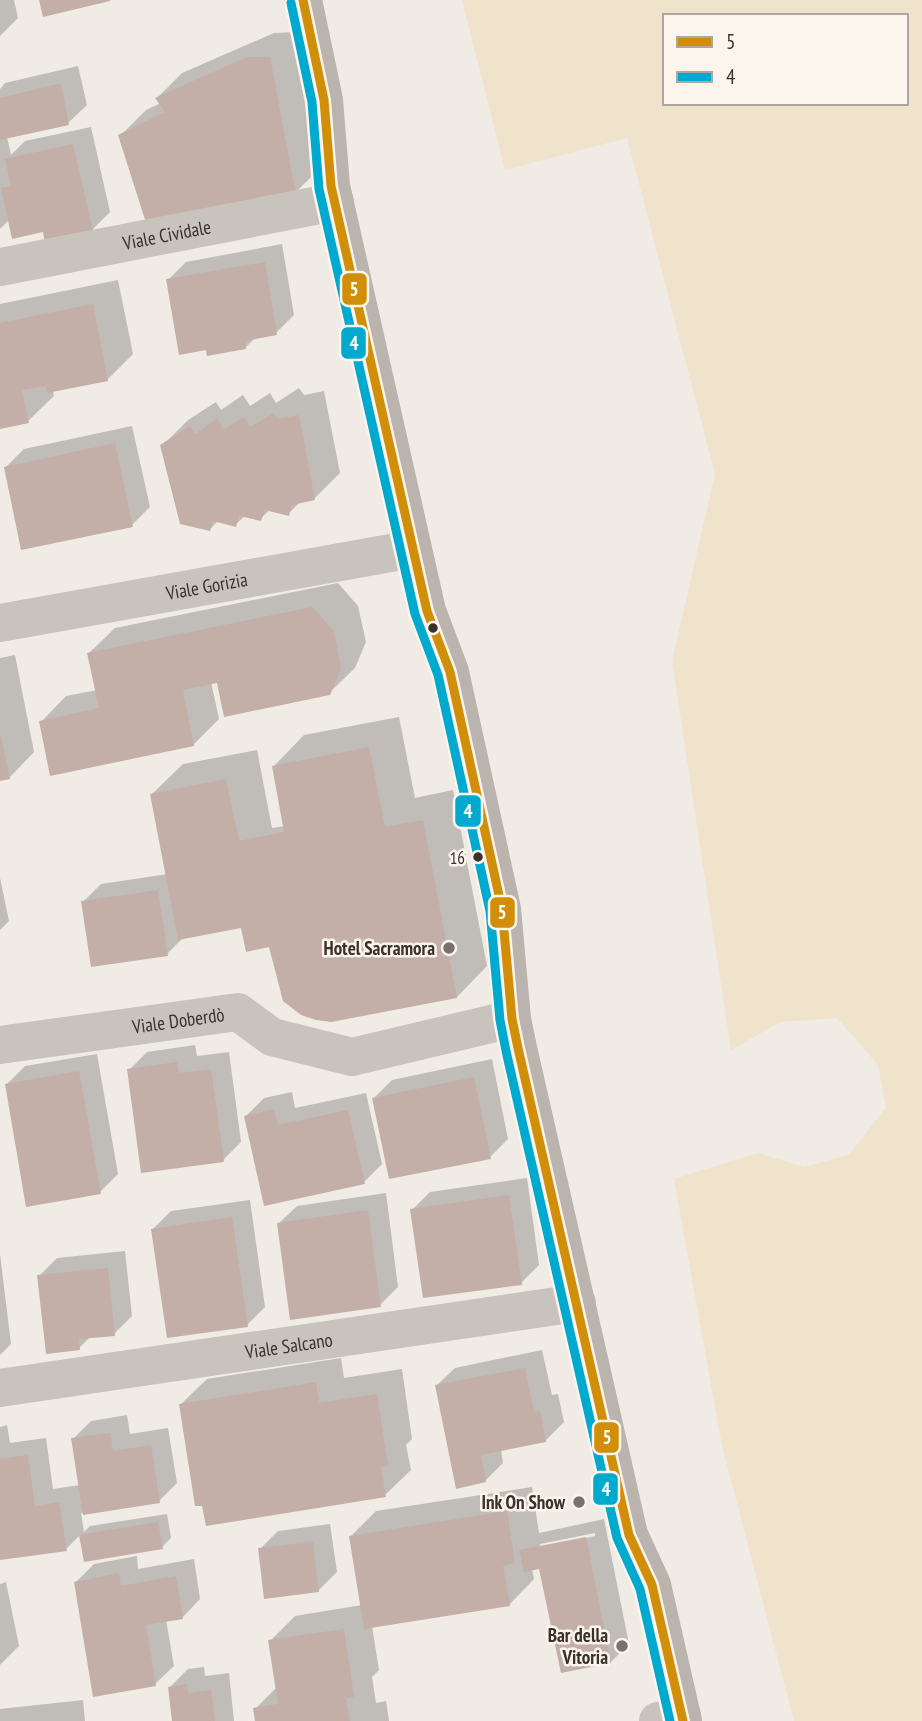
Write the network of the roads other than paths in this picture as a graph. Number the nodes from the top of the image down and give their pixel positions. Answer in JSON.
{"nodes":[{"id":1,"x":303,"y":0,"type":"edge"},
{"id":2,"x":335,"y":202,"type":"junction"},
{"id":3,"x":0,"y":267,"type":"edge"},
{"id":4,"x":413,"y":549,"type":"junction"},
{"id":5,"x":0,"y":623,"type":"edge"},
{"id":6,"x":512,"y":1019,"type":"junction"},
{"id":7,"x":0,"y":1045,"type":"edge"},
{"id":8,"x":577,"y":1303,"type":"junction"},
{"id":9,"x":0,"y":1388,"type":"edge"},
{"id":10,"x":674,"y":1719,"type":"edge"}],
"edges":[{"from":1,"to":2,"type":"street"},
{"from":2,"to":3,"type":"street","name":"Viale Cividale"},
{"from":2,"to":4,"type":"street"},
{"from":4,"to":5,"type":"street","name":"Viale Gorizia"},
{"from":4,"to":6,"type":"street"},
{"from":6,"to":7,"type":"street","name":"Viale Doberdò"},
{"from":6,"to":8,"type":"street"},
{"from":8,"to":9,"type":"street","name":"Viale Salcano"},
{"from":8,"to":10,"type":"street"}]}
